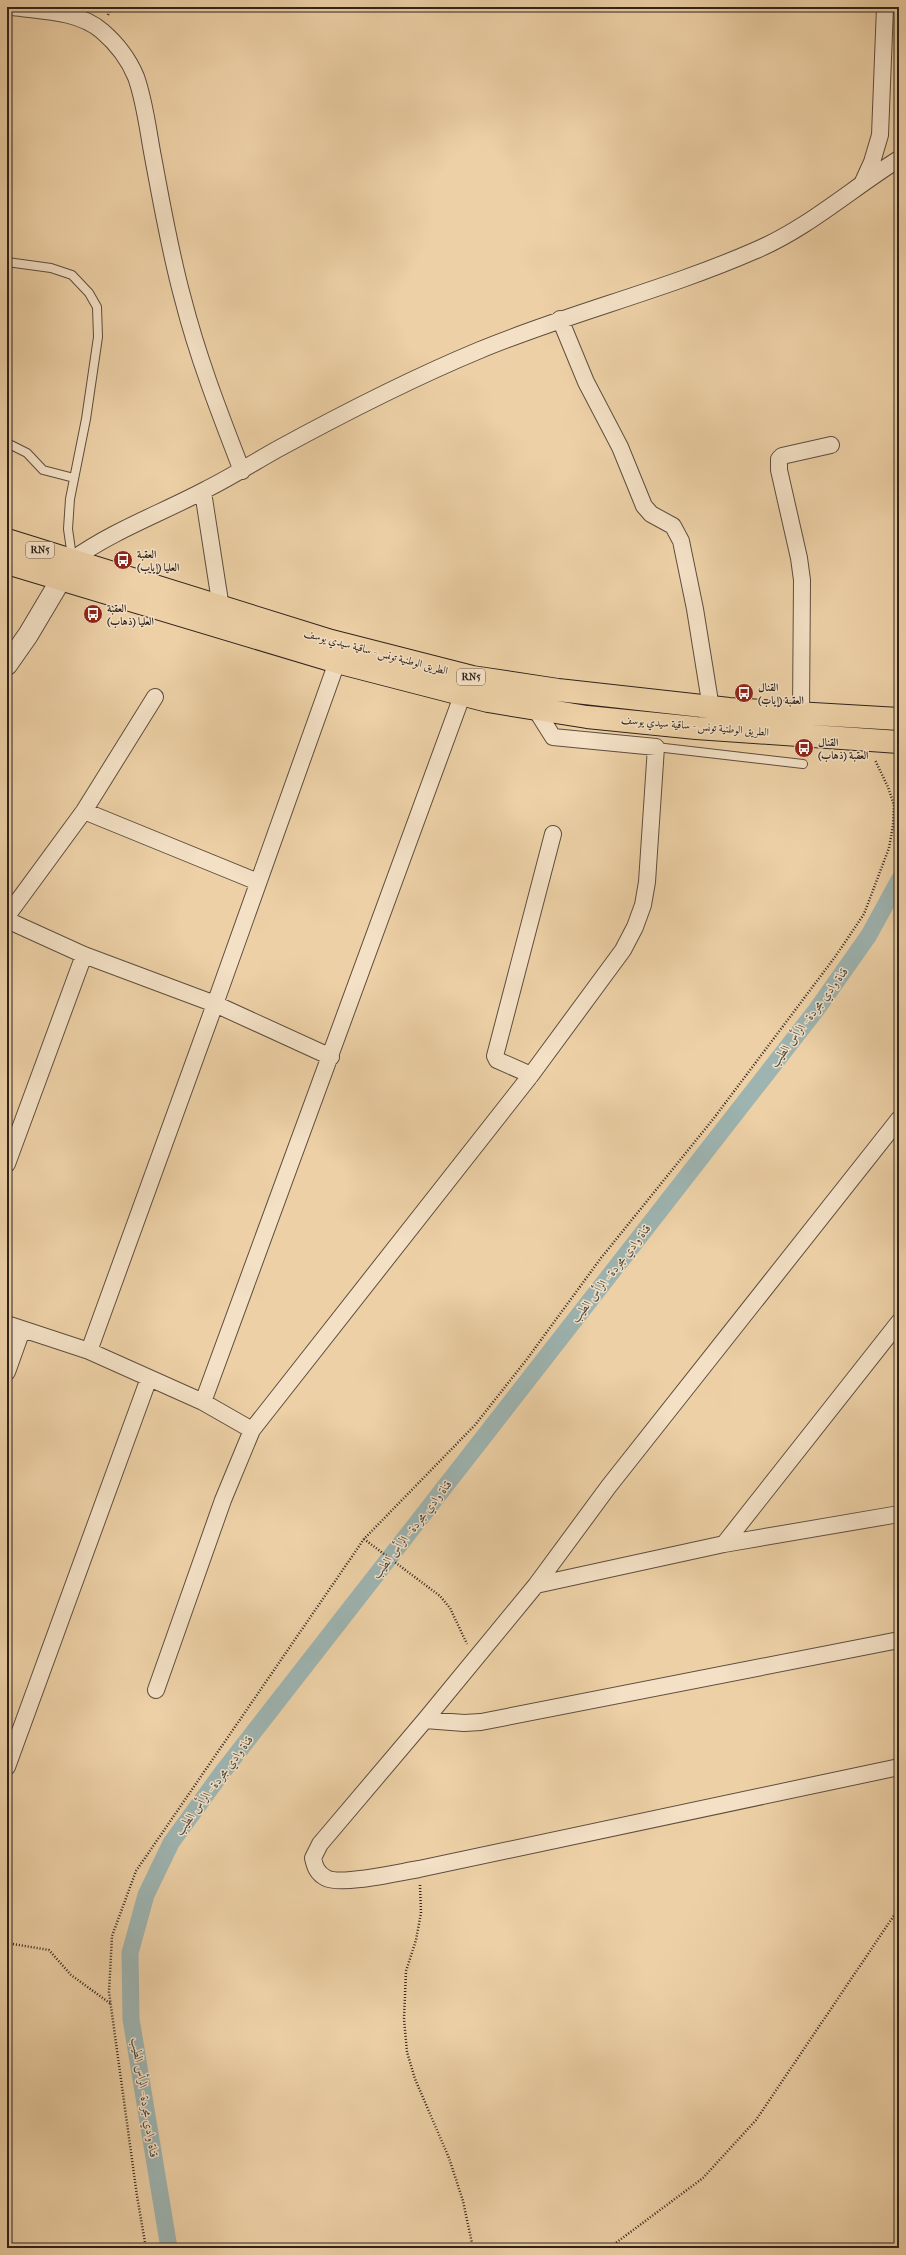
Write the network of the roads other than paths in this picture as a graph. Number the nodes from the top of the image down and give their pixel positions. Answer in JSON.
{"nodes":[{"id":1,"x":13,"y":7,"type":"edge"},
{"id":2,"x":885,"y":7,"type":"edge"},
{"id":3,"x":899,"y":160,"type":"edge"},
{"id":4,"x":861,"y":186,"type":"junction"},
{"id":5,"x":7,"y":262,"type":"edge"},
{"id":6,"x":560,"y":319,"type":"junction"},
{"id":7,"x":7,"y":443,"type":"edge"},
{"id":8,"x":831,"y":445,"type":"dead end"},
{"id":9,"x":242,"y":471,"type":"junction"},
{"id":10,"x":74,"y":478,"type":"junction"},
{"id":11,"x":203,"y":492,"type":"junction"},
{"id":12,"x":7,"y":540,"type":"edge"},
{"id":13,"x":72,"y":560,"type":"junction"},
{"id":14,"x":7,"y":563,"type":"edge"},
{"id":15,"x":61,"y":580,"type":"junction"},
{"id":16,"x":221,"y":608,"type":"junction"},
{"id":17,"x":337,"y":662,"type":"junction"},
{"id":18,"x":7,"y":665,"type":"edge"},
{"id":19,"x":462,"y":696,"type":"junction"},
{"id":20,"x":156,"y":697,"type":"dead end"},
{"id":21,"x":711,"y":708,"type":"junction"},
{"id":22,"x":536,"y":710,"type":"junction"},
{"id":23,"x":801,"y":712,"type":"junction"},
{"id":24,"x":892,"y":718,"type":"edge"},
{"id":25,"x":883,"y":741,"type":"edge"},
{"id":26,"x":656,"y":747,"type":"junction"},
{"id":27,"x":803,"y":764,"type":"dead end"},
{"id":28,"x":84,"y":811,"type":"junction"},
{"id":29,"x":553,"y":834,"type":"dead end"},
{"id":30,"x":258,"y":882,"type":"junction"},
{"id":31,"x":7,"y":916,"type":"edge"},
{"id":32,"x":7,"y":920,"type":"edge"},
{"id":33,"x":84,"y":955,"type":"junction"},
{"id":34,"x":216,"y":1004,"type":"junction"},
{"id":35,"x":331,"y":1057,"type":"junction"},
{"id":36,"x":531,"y":1075,"type":"junction"},
{"id":37,"x":899,"y":1119,"type":"edge"},
{"id":38,"x":7,"y":1164,"type":"edge"},
{"id":39,"x":899,"y":1322,"type":"edge"},
{"id":40,"x":7,"y":1324,"type":"edge"},
{"id":41,"x":22,"y":1330,"type":"junction"},
{"id":42,"x":88,"y":1351,"type":"junction"},
{"id":43,"x":7,"y":1372,"type":"edge"},
{"id":44,"x":149,"y":1378,"type":"junction"},
{"id":45,"x":202,"y":1402,"type":"junction"},
{"id":46,"x":252,"y":1430,"type":"junction"},
{"id":47,"x":897,"y":1512,"type":"edge"},
{"id":48,"x":724,"y":1544,"type":"junction"},
{"id":49,"x":536,"y":1585,"type":"junction"},
{"id":50,"x":899,"y":1640,"type":"edge"},
{"id":51,"x":156,"y":1690,"type":"dead end"},
{"id":52,"x":426,"y":1720,"type":"junction"},
{"id":53,"x":8,"y":1763,"type":"edge"},
{"id":54,"x":899,"y":1767,"type":"edge"}],
"edges":[{"from":1,"to":9,"type":"street"},
{"from":2,"to":4,"type":"street"},
{"from":3,"to":4,"type":"street"},
{"from":4,"to":6,"type":"street"},
{"from":5,"to":10,"type":"lane"},
{"from":6,"to":9,"type":"street"},
{"from":6,"to":21,"type":"street"},
{"from":7,"to":10,"type":"lane"},
{"from":8,"to":23,"type":"street"},
{"from":9,"to":11,"type":"street"},
{"from":10,"to":13,"type":"lane"},
{"from":11,"to":13,"type":"street"},
{"from":11,"to":16,"type":"street"},
{"from":12,"to":13,"type":"highway","name":"الطريق الوطنية تونس - ساقية سيدي يوسف","number":"RN5"},
{"from":13,"to":15,"type":"street"},
{"from":13,"to":16,"type":"highway","name":"الطريق الوطنية تونس - ساقية سيدي يوسف","number":"RN5"},
{"from":14,"to":15,"type":"highway","name":"الطريق الوطنية تونس - ساقية سيدي يوسف","number":"RN5"},
{"from":15,"to":17,"type":"highway","name":"الطريق الوطنية تونس - ساقية سيدي يوسف","number":"RN5"},
{"from":15,"to":18,"type":"street"},
{"from":16,"to":21,"type":"highway","name":"الطريق الوطنية تونس - ساقية سيدي يوسف","number":"RN5"},
{"from":17,"to":19,"type":"highway","name":"الطريق الوطنية تونس - ساقية سيدي يوسف","number":"RN5"},
{"from":17,"to":30,"type":"street"},
{"from":19,"to":22,"type":"highway","name":"الطريق الوطنية تونس - ساقية سيدي يوسف","number":"RN5"},
{"from":19,"to":35,"type":"street"},
{"from":20,"to":28,"type":"street"},
{"from":21,"to":23,"type":"highway","name":"الطريق الوطنية تونس - ساقية سيدي يوسف","number":"RN5"},
{"from":22,"to":25,"type":"highway","name":"الطريق الوطنية تونس - ساقية سيدي يوسف","number":"RN5"},
{"from":22,"to":26,"type":"street"},
{"from":23,"to":24,"type":"highway","name":"الطريق الوطنية تونس - ساقية سيدي يوسف","number":"RN5"},
{"from":26,"to":27,"type":"lane"},
{"from":26,"to":36,"type":"street"},
{"from":28,"to":30,"type":"street"},
{"from":28,"to":31,"type":"street"},
{"from":29,"to":36,"type":"street"},
{"from":30,"to":34,"type":"street"},
{"from":32,"to":33,"type":"street"},
{"from":33,"to":34,"type":"street"},
{"from":33,"to":38,"type":"street"},
{"from":34,"to":35,"type":"street"},
{"from":34,"to":42,"type":"street"},
{"from":35,"to":45,"type":"street"},
{"from":36,"to":46,"type":"street"},
{"from":37,"to":49,"type":"street"},
{"from":39,"to":48,"type":"street"},
{"from":40,"to":41,"type":"street"},
{"from":41,"to":42,"type":"street"},
{"from":41,"to":43,"type":"street"},
{"from":42,"to":44,"type":"street"},
{"from":44,"to":45,"type":"street"},
{"from":44,"to":53,"type":"street"},
{"from":45,"to":46,"type":"street"},
{"from":46,"to":51,"type":"street"},
{"from":47,"to":48,"type":"street"},
{"from":48,"to":49,"type":"street"},
{"from":49,"to":52,"type":"street"},
{"from":50,"to":52,"type":"street"},
{"from":52,"to":54,"type":"street"}]}
